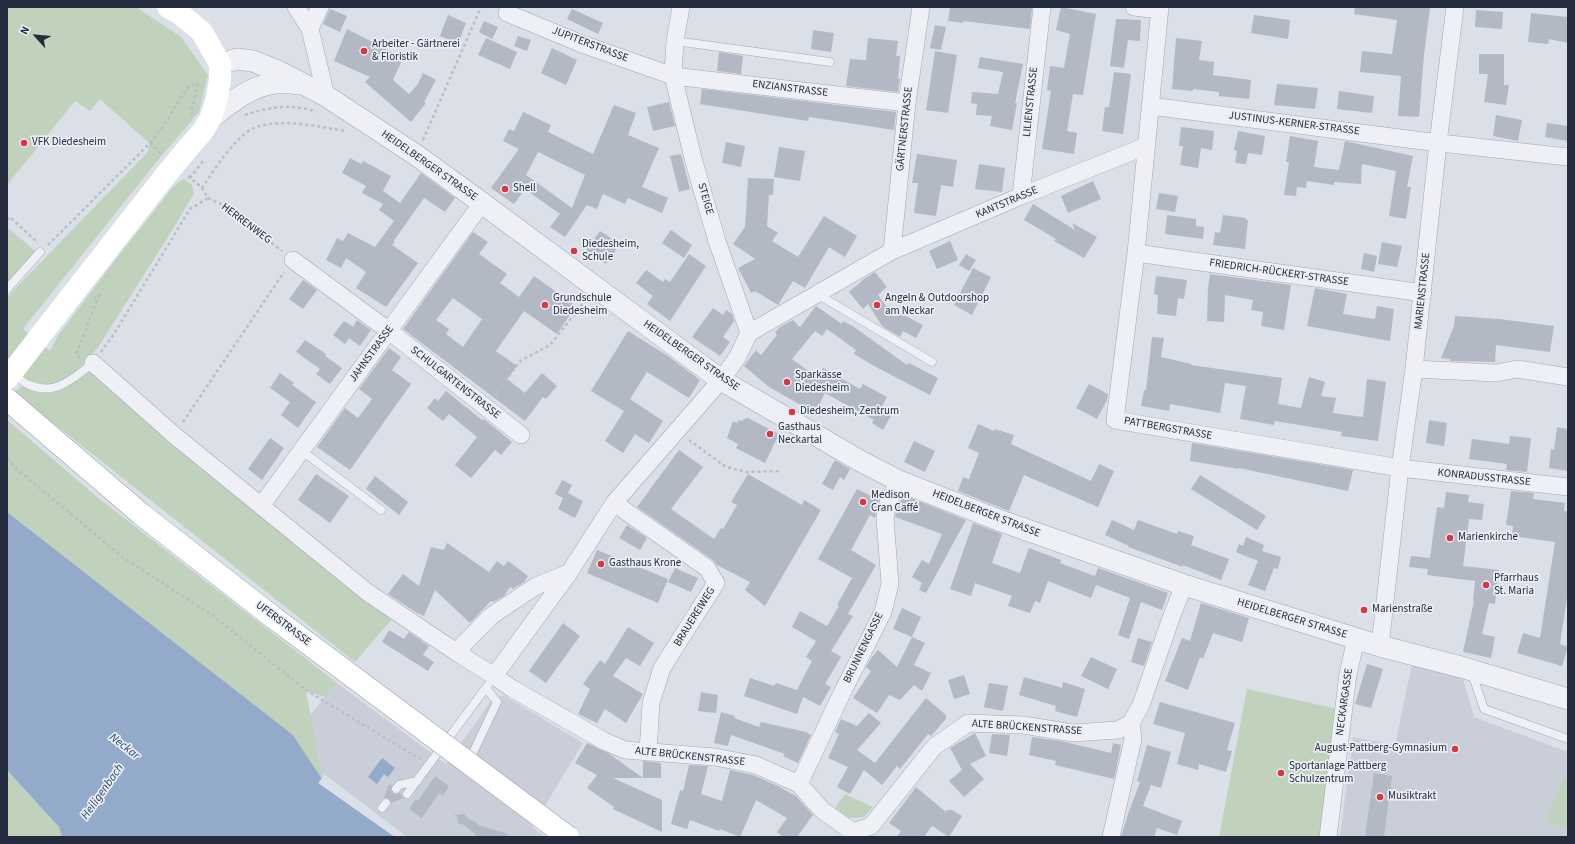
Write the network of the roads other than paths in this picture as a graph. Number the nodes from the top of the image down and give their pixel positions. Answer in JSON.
{"nodes":[{"id":1,"x":168,"y":7,"type":"edge"},
{"id":2,"x":296,"y":7,"type":"edge"},
{"id":3,"x":320,"y":7,"type":"edge"},
{"id":4,"x":681,"y":7,"type":"edge"},
{"id":5,"x":921,"y":7,"type":"edge"},
{"id":6,"x":1042,"y":7,"type":"edge"},
{"id":7,"x":1134,"y":7,"type":"edge"},
{"id":8,"x":1455,"y":7,"type":"edge"},
{"id":9,"x":1160,"y":8,"type":"edge"},
{"id":10,"x":507,"y":13,"type":"dead end"},
{"id":11,"x":310,"y":29,"type":"junction"},
{"id":12,"x":675,"y":41,"type":"junction"},
{"id":13,"x":830,"y":62,"type":"dead end"},
{"id":14,"x":220,"y":64,"type":"junction"},
{"id":15,"x":673,"y":76,"type":"junction"},
{"id":16,"x":303,"y":84,"type":"junction"},
{"id":17,"x":907,"y":103,"type":"junction"},
{"id":18,"x":322,"y":104,"type":"junction"},
{"id":19,"x":1150,"y":106,"type":"junction"},
{"id":20,"x":206,"y":125,"type":"junction"},
{"id":21,"x":1438,"y":143,"type":"junction"},
{"id":22,"x":1146,"y":146,"type":"junction"},
{"id":23,"x":1568,"y":157,"type":"edge"},
{"id":24,"x":1021,"y":196,"type":"junction"},
{"id":25,"x":482,"y":203,"type":"junction"},
{"id":26,"x":42,"y":250,"type":"road end"},
{"id":27,"x":892,"y":251,"type":"junction"},
{"id":28,"x":1136,"y":253,"type":"junction"},
{"id":29,"x":293,"y":260,"type":"road end"},
{"id":30,"x":7,"y":289,"type":"edge"},
{"id":31,"x":1423,"y":293,"type":"junction"},
{"id":32,"x":817,"y":294,"type":"junction"},
{"id":33,"x":389,"y":331,"type":"junction"},
{"id":34,"x":749,"y":333,"type":"junction"},
{"id":35,"x":932,"y":362,"type":"dead end"},
{"id":36,"x":93,"y":363,"type":"joint"},
{"id":37,"x":7,"y":367,"type":"edge"},
{"id":38,"x":1414,"y":369,"type":"junction"},
{"id":39,"x":1568,"y":377,"type":"edge"},
{"id":40,"x":7,"y":379,"type":"edge"},
{"id":41,"x":722,"y":380,"type":"junction"},
{"id":42,"x":7,"y":399,"type":"edge"},
{"id":43,"x":521,"y":435,"type":"dead end"},
{"id":44,"x":302,"y":451,"type":"junction"},
{"id":45,"x":1400,"y":468,"type":"junction"},
{"id":46,"x":899,"y":481,"type":"junction"},
{"id":47,"x":1568,"y":487,"type":"edge"},
{"id":48,"x":614,"y":503,"type":"junction"},
{"id":49,"x":261,"y":506,"type":"junction"},
{"id":50,"x":381,"y":510,"type":"dead end"},
{"id":51,"x":569,"y":573,"type":"junction"},
{"id":52,"x":1184,"y":585,"type":"junction"},
{"id":53,"x":1356,"y":639,"type":"junction"},
{"id":54,"x":1380,"y":646,"type":"junction"},
{"id":55,"x":456,"y":652,"type":"junction"},
{"id":56,"x":1471,"y":670,"type":"junction"},
{"id":57,"x":490,"y":682,"type":"junction"},
{"id":58,"x":1568,"y":699,"type":"edge"},
{"id":59,"x":1131,"y":723,"type":"junction"},
{"id":60,"x":1568,"y":739,"type":"edge"},
{"id":61,"x":648,"y":752,"type":"junction"},
{"id":62,"x":417,"y":781,"type":"junction"},
{"id":63,"x":799,"y":784,"type":"junction"},
{"id":64,"x":396,"y":789,"type":"dead end"},
{"id":65,"x":407,"y":794,"type":"dead end"},
{"id":66,"x":855,"y":835,"type":"edge"},
{"id":67,"x":568,"y":837,"type":"edge"},
{"id":68,"x":572,"y":837,"type":"edge"},
{"id":69,"x":1111,"y":837,"type":"edge"},
{"id":70,"x":1328,"y":837,"type":"edge"}],
"edges":[{"from":1,"to":14,"type":"main road"},
{"from":2,"to":11,"type":"street"},
{"from":3,"to":11,"type":"street"},
{"from":4,"to":12,"type":"street","name":"STEIGE"},
{"from":5,"to":17,"type":"street","name":"GÄRTNERSTRASSE"},
{"from":6,"to":24,"type":"street","name":"LILIENSTRASSE"},
{"from":7,"to":9,"type":"street"},
{"from":8,"to":21,"type":"street","name":"MARIENSTRASSE"},
{"from":9,"to":19,"type":"street"},
{"from":10,"to":15,"type":"street","name":"JUPITERSTRASSE"},
{"from":11,"to":18,"type":"street"},
{"from":12,"to":13,"type":"lane"},
{"from":12,"to":15,"type":"street","name":"STEIGE"},
{"from":14,"to":16,"type":"street","name":"HEIDELBERGER STRASSE"},
{"from":14,"to":20,"type":"main road"},
{"from":15,"to":17,"type":"street","name":"ENZIANSTRASSE"},
{"from":15,"to":34,"type":"street","name":"STEIGE"},
{"from":16,"to":18,"type":"street","name":"HEIDELBERGER STRASSE"},
{"from":16,"to":20,"type":"street"},
{"from":17,"to":27,"type":"street","name":"GÄRTNERSTRASSE"},
{"from":18,"to":25,"type":"street","name":"HEIDELBERGER STRASSE"},
{"from":19,"to":21,"type":"street","name":"JUSTINUS-KERNER-STRASSE"},
{"from":19,"to":22,"type":"street"},
{"from":20,"to":40,"type":"main road","bridge":true},
{"from":21,"to":23,"type":"street","name":"JUSTINUS-KERNER-STRASSE"},
{"from":21,"to":31,"type":"street","name":"MARIENSTRASSE"},
{"from":22,"to":24,"type":"street","name":"KANTSTRASSE"},
{"from":22,"to":28,"type":"street","name":"PATTBERGSTRASSE"},
{"from":24,"to":27,"type":"street","name":"KANTSTRASSE"},
{"from":25,"to":33,"type":"street","name":"JAHNSTRASSE"},
{"from":25,"to":41,"type":"street","name":"HEIDELBERGER STRASSE"},
{"from":26,"to":30,"type":"lane"},
{"from":27,"to":32,"type":"street","name":"KANTSTRASSE"},
{"from":28,"to":31,"type":"street","name":"FRIEDRICH-RÜCKERT-STRASSE"},
{"from":28,"to":45,"type":"street","name":"PATTBERGSTRASSE"},
{"from":29,"to":33,"type":"street"},
{"from":31,"to":38,"type":"street","name":"MARIENSTRASSE"},
{"from":32,"to":34,"type":"street","name":"KANTSTRASSE"},
{"from":32,"to":35,"type":"lane"},
{"from":33,"to":43,"type":"street","name":"SCHULGARTENSTRASSE"},
{"from":33,"to":44,"type":"street","name":"JAHNSTRASSE"},
{"from":34,"to":41,"type":"street"},
{"from":36,"to":37,"type":"lane"},
{"from":36,"to":49,"type":"street"},
{"from":38,"to":39,"type":"street"},
{"from":38,"to":45,"type":"street","name":"MARIENSTRASSE"},
{"from":41,"to":46,"type":"street","name":"HEIDELBERGER STRASSE"},
{"from":41,"to":48,"type":"street"},
{"from":42,"to":67,"type":"main road","name":"UFERSTRASSE","bridge":true},
{"from":44,"to":49,"type":"street","name":"JAHNSTRASSE"},
{"from":44,"to":50,"type":"lane"},
{"from":45,"to":47,"type":"street","name":"KONRADUSSTRASSE"},
{"from":45,"to":54,"type":"street","name":"MARIENSTRASSE"},
{"from":46,"to":52,"type":"street","name":"HEIDELBERGER STRASSE"},
{"from":46,"to":63,"type":"street","name":"BRUNNENGASSE"},
{"from":48,"to":51,"type":"street"},
{"from":48,"to":61,"type":"street","name":"BRAUEREIWEG"},
{"from":49,"to":55,"type":"street"},
{"from":51,"to":55,"type":"street"},
{"from":51,"to":57,"type":"street"},
{"from":52,"to":53,"type":"street","name":"HEIDELBERGER STRASSE"},
{"from":52,"to":59,"type":"street"},
{"from":53,"to":54,"type":"street","name":"HEIDELBERGER STRASSE"},
{"from":53,"to":70,"type":"street","name":"NECKARGASSE"},
{"from":54,"to":56,"type":"street","name":"HEIDELBERGER STRASSE"},
{"from":55,"to":57,"type":"street"},
{"from":56,"to":58,"type":"street","name":"HEIDELBERGER STRASSE"},
{"from":56,"to":60,"type":"lane"},
{"from":57,"to":61,"type":"street","name":"ALTE BRÜCKENSTRASSE"},
{"from":57,"to":62,"type":"lane"},
{"from":57,"to":68,"type":"lane"},
{"from":59,"to":66,"type":"street","name":"ALTE BRÜCKENSTRASSE"},
{"from":59,"to":69,"type":"street"},
{"from":61,"to":63,"type":"street","name":"ALTE BRÜCKENSTRASSE"},
{"from":62,"to":64,"type":"lane"},
{"from":62,"to":65,"type":"lane"},
{"from":63,"to":66,"type":"street","name":"ALTE BRÜCKENSTRASSE"}]}
